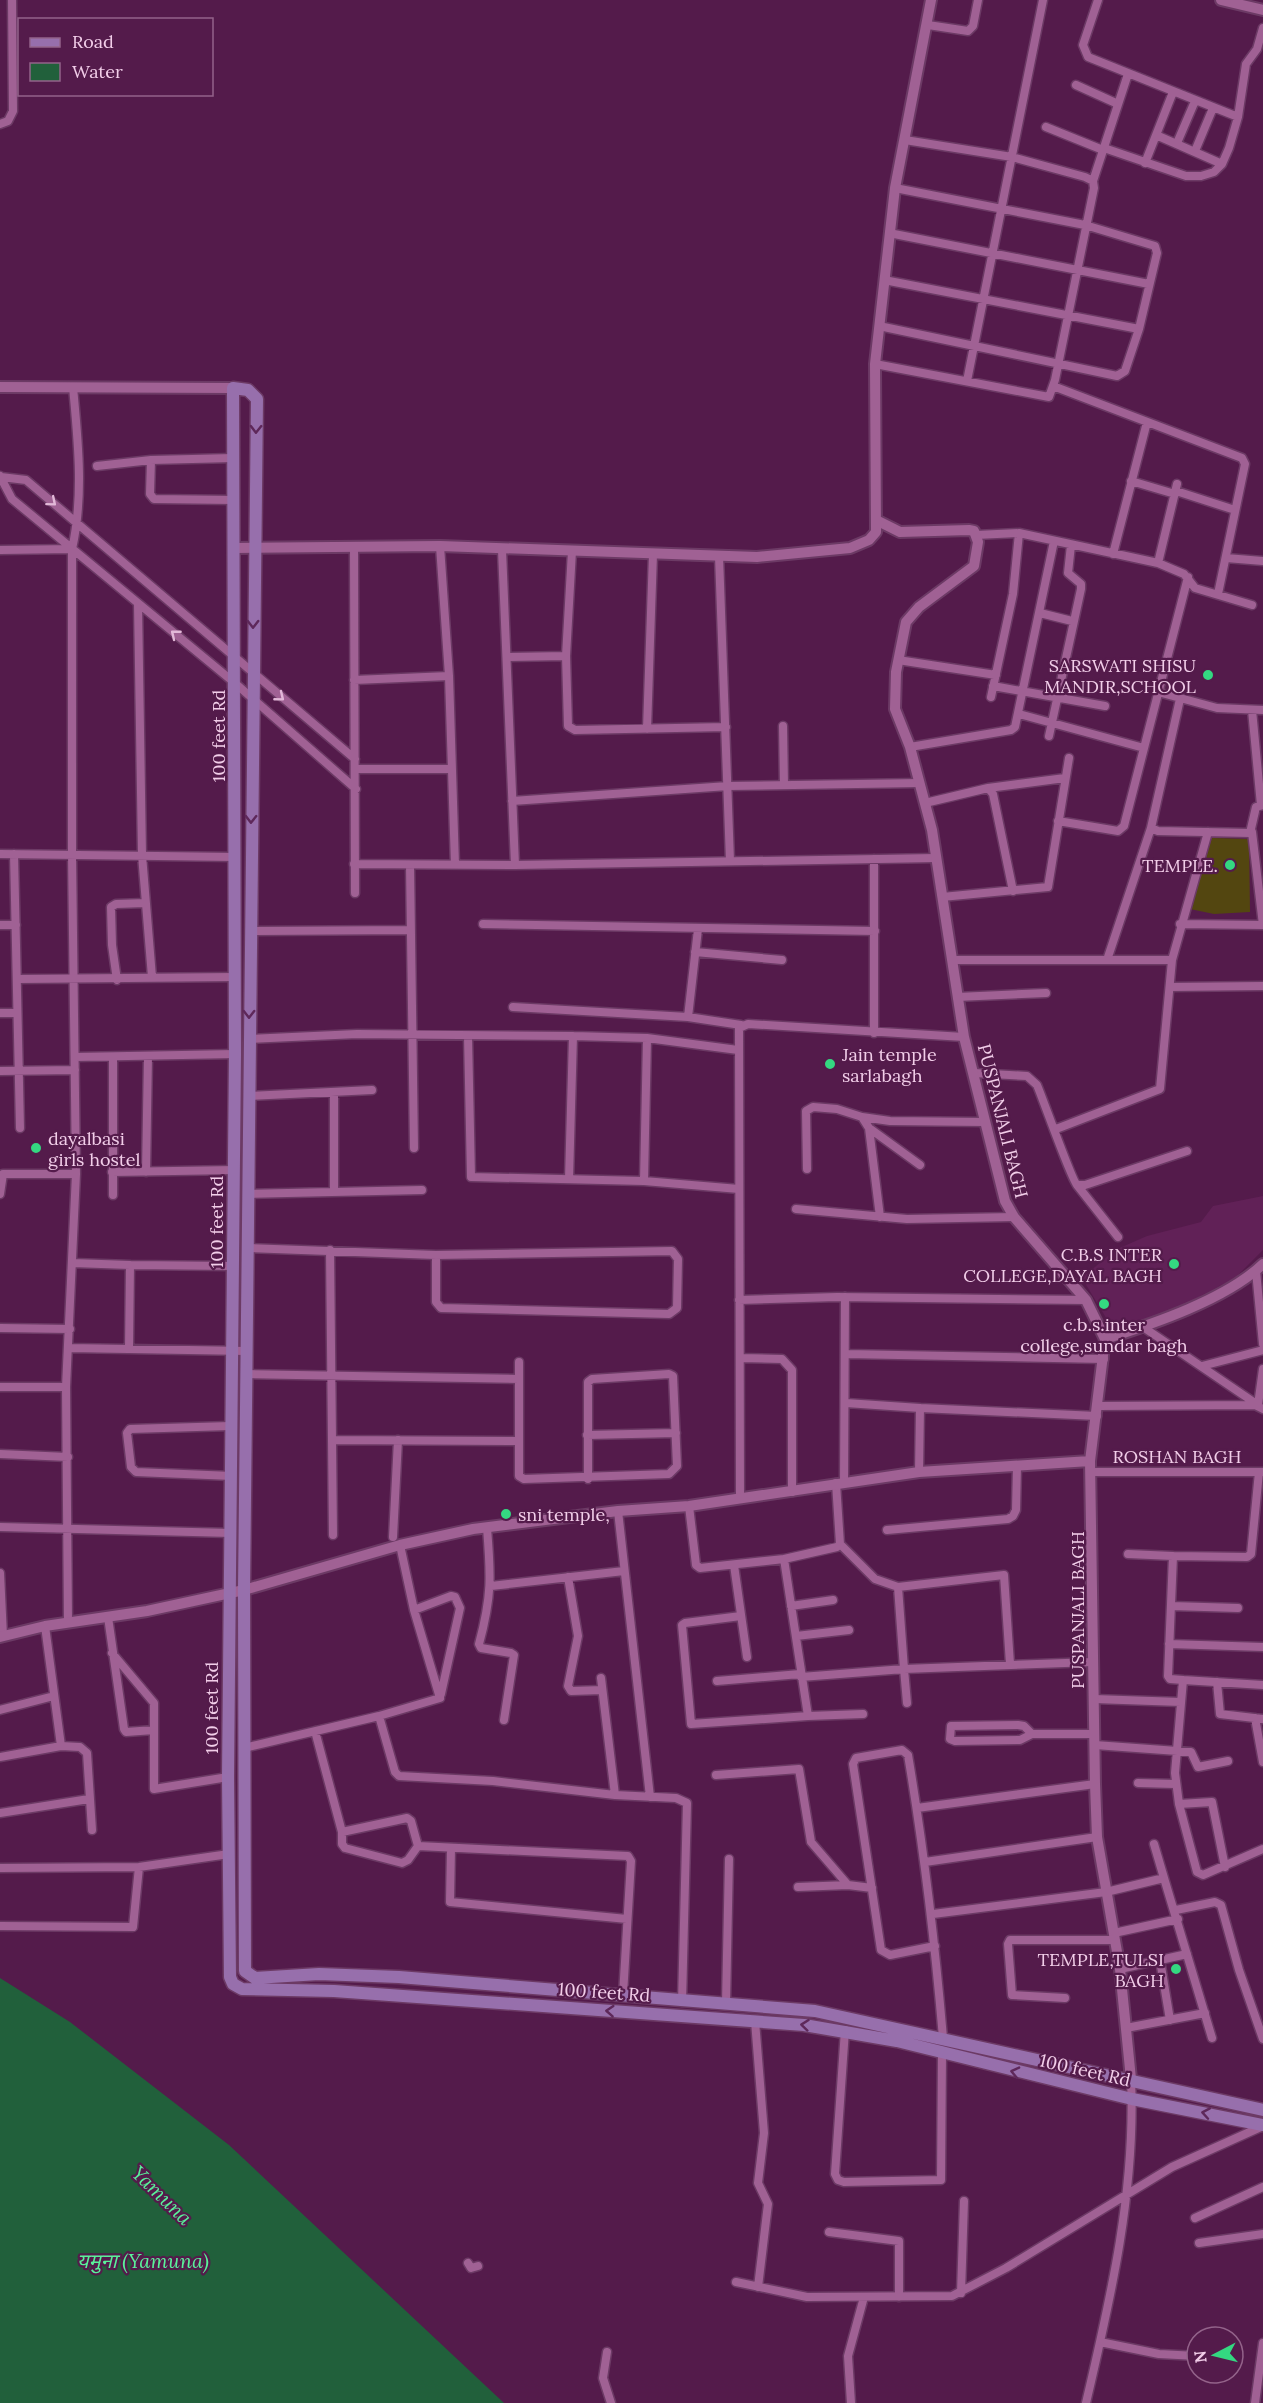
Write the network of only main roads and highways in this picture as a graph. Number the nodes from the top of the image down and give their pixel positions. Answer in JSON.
{"nodes":[{"id":1,"x":851,"y":2018,"type":"junction"},
{"id":2,"x":846,"y":2031,"type":"junction"},
{"id":3,"x":1263,"y":2110,"type":"edge"},
{"id":4,"x":1263,"y":2126,"type":"edge"}],
"edges":[{"from":1,"to":2,"type":"main road"},
{"from":2,"to":1,"type":"main road","name":"100 feet Rd","one_way":true},
{"from":1,"to":3,"type":"main road"},
{"from":4,"to":2,"type":"main road","name":"100 feet Rd","one_way":true}]}
